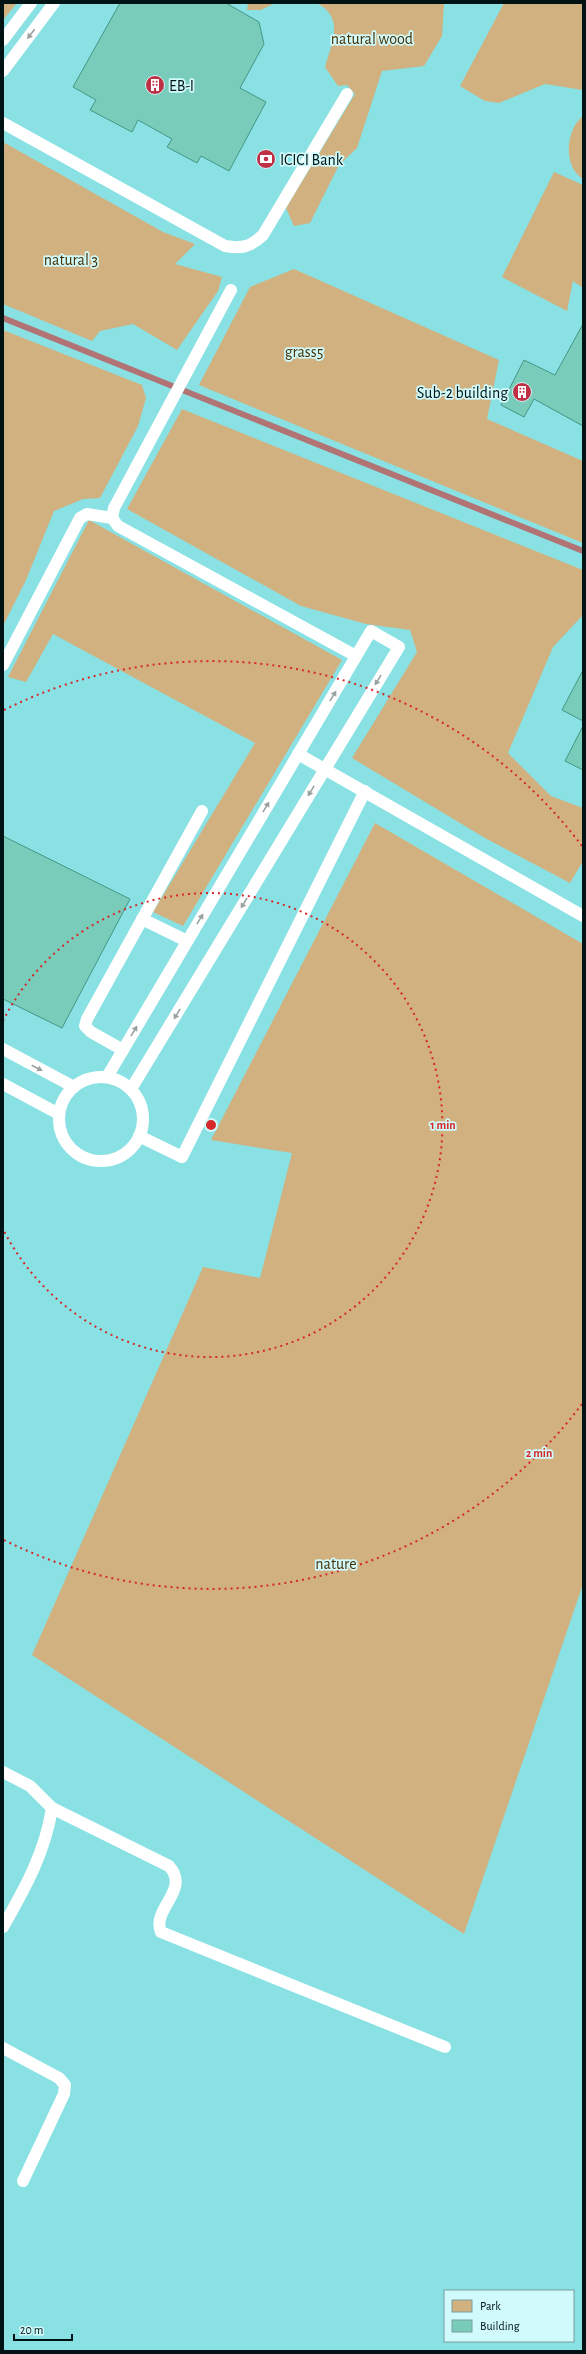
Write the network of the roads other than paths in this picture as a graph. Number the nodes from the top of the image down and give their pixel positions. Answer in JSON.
{"nodes":[{"id":1,"x":31,"y":3,"type":"edge"},
{"id":2,"x":54,"y":3,"type":"edge"},
{"id":3,"x":3,"y":40,"type":"edge"},
{"id":4,"x":3,"y":71,"type":"edge"},
{"id":5,"x":347,"y":94,"type":"dead end"},
{"id":6,"x":3,"y":124,"type":"edge"},
{"id":7,"x":231,"y":290,"type":"dead end"},
{"id":8,"x":112,"y":518,"type":"junction"},
{"id":9,"x":356,"y":656,"type":"junction"},
{"id":10,"x":3,"y":665,"type":"edge"},
{"id":11,"x":298,"y":754,"type":"junction"},
{"id":12,"x":325,"y":768,"type":"junction"},
{"id":13,"x":365,"y":791,"type":"junction"},
{"id":14,"x":202,"y":811,"type":"dead end"},
{"id":15,"x":583,"y":916,"type":"edge"},
{"id":16,"x":142,"y":919,"type":"junction"},
{"id":17,"x":187,"y":942,"type":"junction"},
{"id":18,"x":3,"y":1049,"type":"edge"},
{"id":19,"x":123,"y":1050,"type":"junction"},
{"id":20,"x":107,"y":1077,"type":"junction"},
{"id":21,"x":3,"y":1084,"type":"edge"},
{"id":22,"x":74,"y":1087,"type":"junction"},
{"id":23,"x":131,"y":1089,"type":"junction"},
{"id":24,"x":59,"y":1114,"type":"junction"},
{"id":25,"x":139,"y":1136,"type":"junction"},
{"id":26,"x":3,"y":1772,"type":"edge"},
{"id":27,"x":52,"y":1808,"type":"junction"},
{"id":28,"x":3,"y":1927,"type":"edge"},
{"id":29,"x":445,"y":2047,"type":"dead end"},
{"id":30,"x":3,"y":2048,"type":"edge"},
{"id":31,"x":23,"y":2181,"type":"dead end"}],
"edges":[{"from":1,"to":3,"type":"lane"},
{"from":2,"to":4,"type":"lane","one_way":true},
{"from":5,"to":6,"type":"lane"},
{"from":7,"to":8,"type":"lane"},
{"from":8,"to":9,"type":"lane"},
{"from":8,"to":10,"type":"lane"},
{"from":11,"to":9,"type":"lane","one_way":true},
{"from":9,"to":12,"type":"lane","one_way":true},
{"from":11,"to":12,"type":"lane"},
{"from":17,"to":11,"type":"lane","one_way":true},
{"from":12,"to":13,"type":"lane"},
{"from":12,"to":23,"type":"lane","one_way":true},
{"from":13,"to":15,"type":"lane"},
{"from":13,"to":25,"type":"lane"},
{"from":14,"to":16,"type":"lane"},
{"from":16,"to":17,"type":"lane"},
{"from":16,"to":19,"type":"lane"},
{"from":19,"to":17,"type":"lane","one_way":true},
{"from":18,"to":22,"type":"lane","one_way":true},
{"from":19,"to":20,"type":"lane"},
{"from":20,"to":22,"type":"lane"},
{"from":20,"to":23,"type":"lane"},
{"from":21,"to":24,"type":"lane"},
{"from":22,"to":24,"type":"lane"},
{"from":23,"to":25,"type":"lane"},
{"from":24,"to":25,"type":"lane"},
{"from":26,"to":27,"type":"lane"},
{"from":27,"to":28,"type":"lane"},
{"from":27,"to":29,"type":"lane"},
{"from":30,"to":31,"type":"lane"}]}
